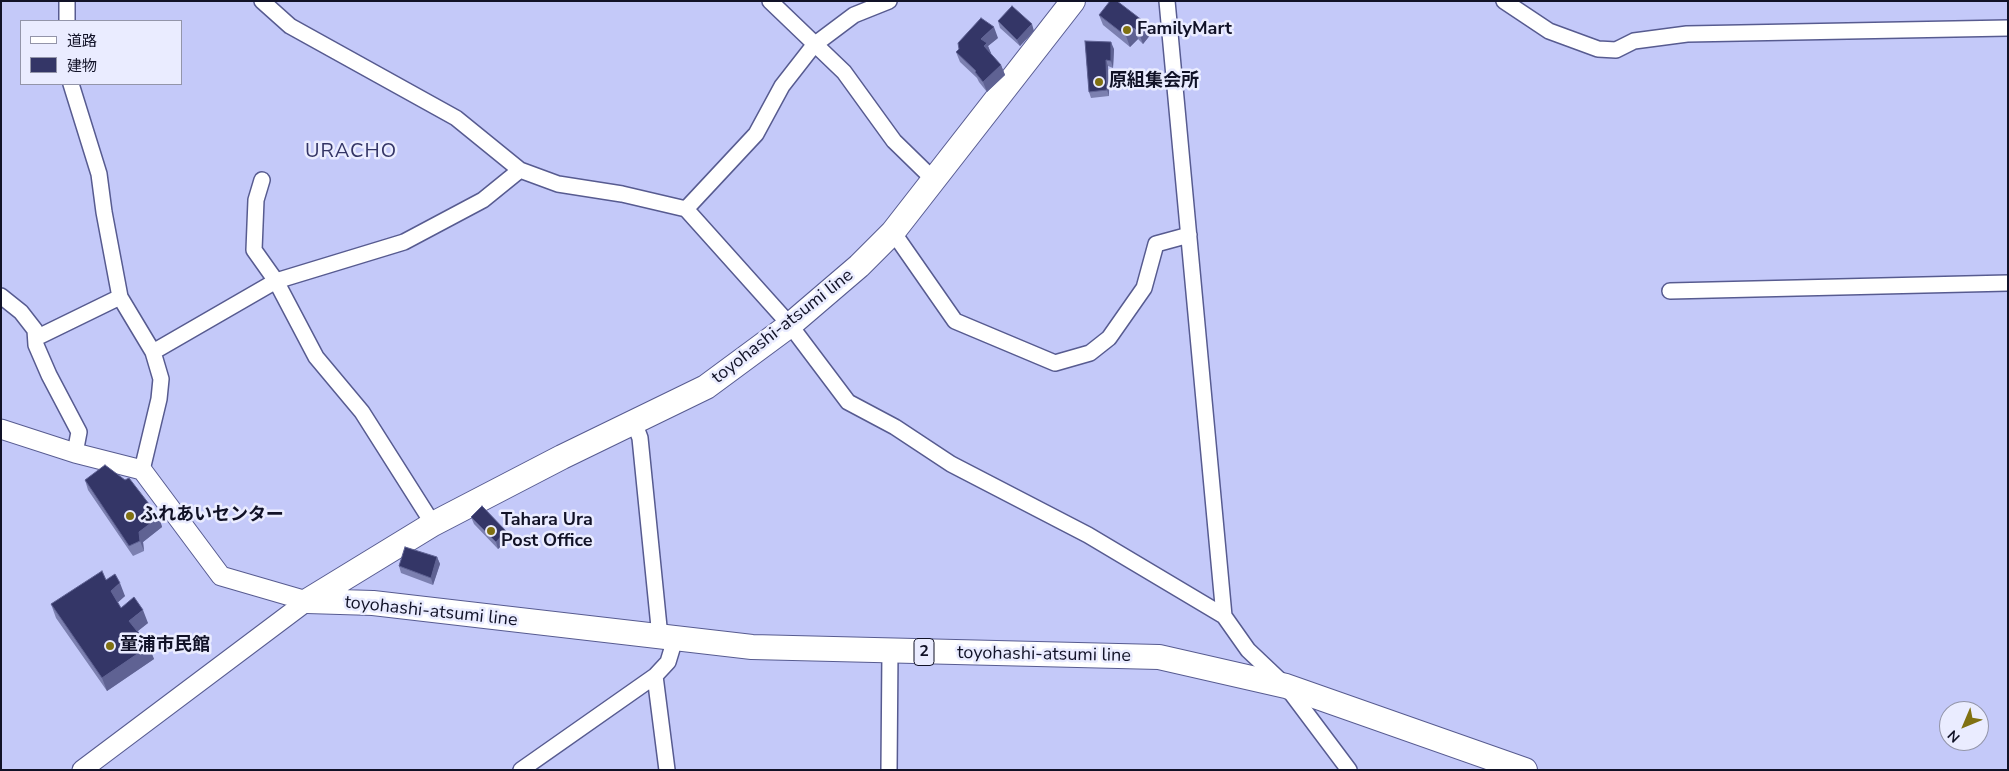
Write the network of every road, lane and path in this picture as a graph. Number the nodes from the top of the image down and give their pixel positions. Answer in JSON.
{"nodes":[{"id":1,"x":67,"y":1,"type":"edge"},
{"id":2,"x":262,"y":1,"type":"edge"},
{"id":3,"x":770,"y":1,"type":"edge"},
{"id":4,"x":889,"y":1,"type":"edge"},
{"id":5,"x":1073,"y":1,"type":"edge"},
{"id":6,"x":1167,"y":1,"type":"edge"},
{"id":7,"x":1504,"y":1,"type":"edge"},
{"id":8,"x":67,"y":20,"type":"edge"},
{"id":9,"x":2008,"y":28,"type":"edge"},
{"id":10,"x":814,"y":45,"type":"junction"},
{"id":11,"x":71,"y":85,"type":"edge"},
{"id":12,"x":520,"y":170,"type":"junction"},
{"id":13,"x":262,"y":180,"type":"dead end"},
{"id":14,"x":934,"y":180,"type":"junction"},
{"id":15,"x":686,"y":209,"type":"junction"},
{"id":16,"x":893,"y":232,"type":"junction"},
{"id":17,"x":1189,"y":235,"type":"junction"},
{"id":18,"x":276,"y":281,"type":"junction"},
{"id":19,"x":2008,"y":283,"type":"edge"},
{"id":20,"x":1670,"y":291,"type":"dead end"},
{"id":21,"x":1,"y":296,"type":"edge"},
{"id":22,"x":120,"y":297,"type":"junction"},
{"id":23,"x":790,"y":325,"type":"junction"},
{"id":24,"x":36,"y":338,"type":"junction"},
{"id":25,"x":153,"y":352,"type":"junction"},
{"id":26,"x":634,"y":422,"type":"junction"},
{"id":27,"x":1,"y":429,"type":"edge"},
{"id":28,"x":75,"y":453,"type":"junction"},
{"id":29,"x":142,"y":470,"type":"junction"},
{"id":30,"x":433,"y":524,"type":"junction"},
{"id":31,"x":308,"y":601,"type":"junction"},
{"id":32,"x":1224,"y":616,"type":"junction"},
{"id":33,"x":668,"y":638,"type":"junction"},
{"id":34,"x":890,"y":651,"type":"junction"},
{"id":35,"x":655,"y":676,"type":"junction"},
{"id":36,"x":1286,"y":686,"type":"junction"},
{"id":37,"x":82,"y":770,"type":"edge"},
{"id":38,"x":521,"y":770,"type":"edge"},
{"id":39,"x":667,"y":770,"type":"edge"},
{"id":40,"x":889,"y":770,"type":"edge"},
{"id":41,"x":1349,"y":770,"type":"edge"},
{"id":42,"x":1525,"y":770,"type":"edge"}],
"edges":[{"from":1,"to":8,"type":"street"},
{"from":2,"to":12,"type":"street"},
{"from":3,"to":10,"type":"street"},
{"from":4,"to":10,"type":"street"},
{"from":5,"to":14,"type":"main road","name":"toyohashi-atsumi line"},
{"from":6,"to":17,"type":"street"},
{"from":7,"to":9,"type":"street"},
{"from":10,"to":14,"type":"street"},
{"from":10,"to":15,"type":"street"},
{"from":11,"to":22,"type":"street"},
{"from":12,"to":15,"type":"street"},
{"from":12,"to":18,"type":"street"},
{"from":13,"to":18,"type":"street"},
{"from":14,"to":16,"type":"main road","name":"toyohashi-atsumi line"},
{"from":15,"to":23,"type":"street"},
{"from":16,"to":17,"type":"street"},
{"from":16,"to":23,"type":"main road","name":"toyohashi-atsumi line"},
{"from":17,"to":32,"type":"street"},
{"from":18,"to":25,"type":"street"},
{"from":18,"to":30,"type":"street"},
{"from":19,"to":20,"type":"street"},
{"from":21,"to":24,"type":"street"},
{"from":22,"to":24,"type":"street"},
{"from":22,"to":25,"type":"street"},
{"from":23,"to":26,"type":"main road","name":"toyohashi-atsumi line"},
{"from":23,"to":32,"type":"street"},
{"from":24,"to":28,"type":"street"},
{"from":25,"to":29,"type":"street"},
{"from":26,"to":30,"type":"main road","name":"toyohashi-atsumi line"},
{"from":26,"to":33,"type":"street"},
{"from":27,"to":28,"type":"street"},
{"from":28,"to":29,"type":"street"},
{"from":29,"to":31,"type":"street"},
{"from":30,"to":31,"type":"main road","name":"toyohashi-atsumi line"},
{"from":31,"to":33,"type":"main road","name":"toyohashi-atsumi line","number":"2"},
{"from":31,"to":37,"type":"street"},
{"from":32,"to":36,"type":"street"},
{"from":33,"to":34,"type":"main road","name":"toyohashi-atsumi line","number":"2"},
{"from":33,"to":35,"type":"street"},
{"from":34,"to":36,"type":"main road","name":"toyohashi-atsumi line","number":"2"},
{"from":34,"to":40,"type":"street"},
{"from":35,"to":38,"type":"street"},
{"from":35,"to":39,"type":"street"},
{"from":36,"to":41,"type":"street"},
{"from":36,"to":42,"type":"main road","name":"toyohashi-atsumi line","number":"2"}]}
